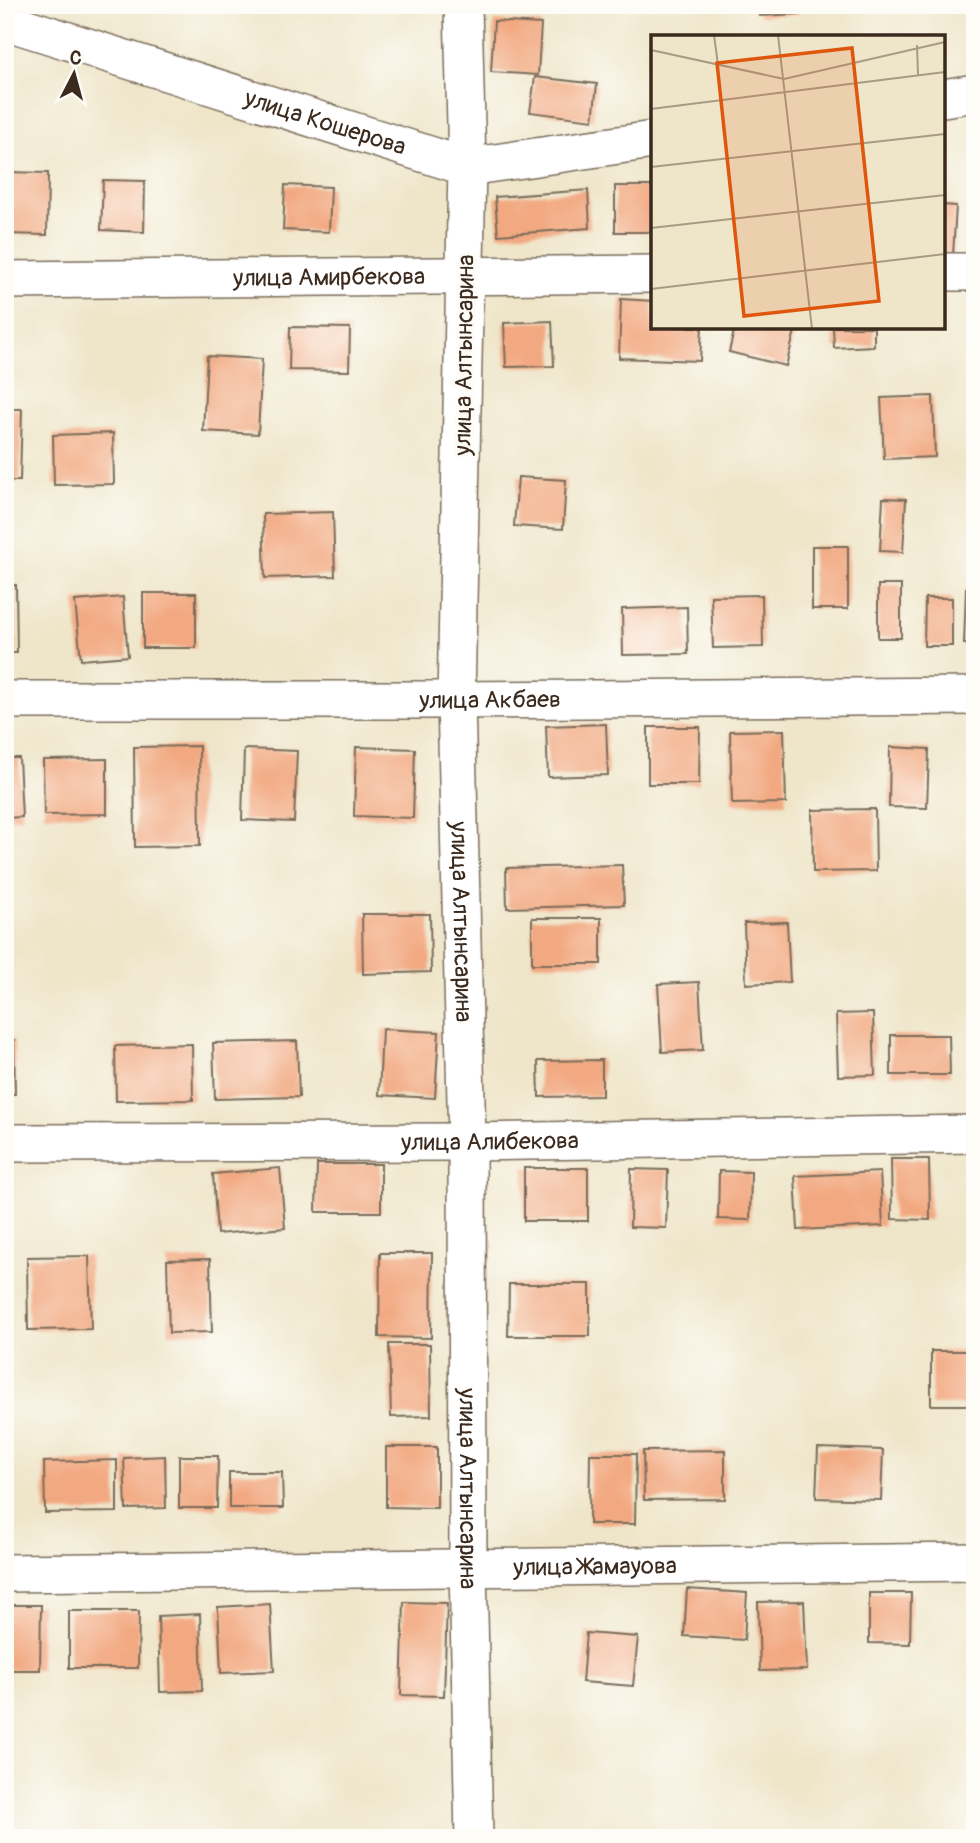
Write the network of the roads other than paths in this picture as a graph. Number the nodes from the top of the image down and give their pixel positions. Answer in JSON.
{"nodes":[{"id":1,"x":463,"y":5,"type":"edge"},
{"id":2,"x":5,"y":21,"type":"edge"},
{"id":3,"x":975,"y":93,"type":"edge"},
{"id":4,"x":945,"y":98,"type":"edge"},
{"id":5,"x":651,"y":140,"type":"edge"},
{"id":6,"x":467,"y":167,"type":"junction"},
{"id":7,"x":945,"y":272,"type":"edge"},
{"id":8,"x":975,"y":272,"type":"edge"},
{"id":9,"x":651,"y":274,"type":"edge"},
{"id":10,"x":465,"y":275,"type":"junction"},
{"id":11,"x":5,"y":280,"type":"edge"},
{"id":12,"x":975,"y":696,"type":"edge"},
{"id":13,"x":5,"y":700,"type":"edge"},
{"id":14,"x":456,"y":700,"type":"junction"},
{"id":15,"x":975,"y":1134,"type":"edge"},
{"id":16,"x":467,"y":1142,"type":"junction"},
{"id":17,"x":5,"y":1143,"type":"edge"},
{"id":18,"x":975,"y":1562,"type":"edge"},
{"id":19,"x":468,"y":1569,"type":"junction"},
{"id":20,"x":5,"y":1573,"type":"edge"},
{"id":21,"x":474,"y":1838,"type":"edge"}],
"edges":[{"from":1,"to":6,"type":"street","name":"улица Алтынсарина"},
{"from":2,"to":6,"type":"street","name":"улица Кошерова"},
{"from":3,"to":4,"type":"street"},
{"from":5,"to":6,"type":"street","name":"улица Кошерова"},
{"from":6,"to":10,"type":"street","name":"улица Алтынсарина"},
{"from":7,"to":8,"type":"street"},
{"from":9,"to":10,"type":"street","name":"улица Амирбекова"},
{"from":10,"to":11,"type":"street","name":"улица Амирбекова"},
{"from":10,"to":14,"type":"street","name":"улица Алтынсарина"},
{"from":12,"to":14,"type":"street","name":"улица Акбаев"},
{"from":13,"to":14,"type":"street","name":"улица Акбаев"},
{"from":14,"to":16,"type":"street","name":"улица Алтынсарина"},
{"from":15,"to":16,"type":"street","name":"улица Алибекова"},
{"from":16,"to":17,"type":"street","name":"улица Алибекова"},
{"from":16,"to":19,"type":"street","name":"улица Алтынсарина"},
{"from":18,"to":19,"type":"street","name":"улица Жамауова"},
{"from":19,"to":20,"type":"street","name":"улица Жамауова"},
{"from":19,"to":21,"type":"street","name":"улица Алтынсарина"}]}
